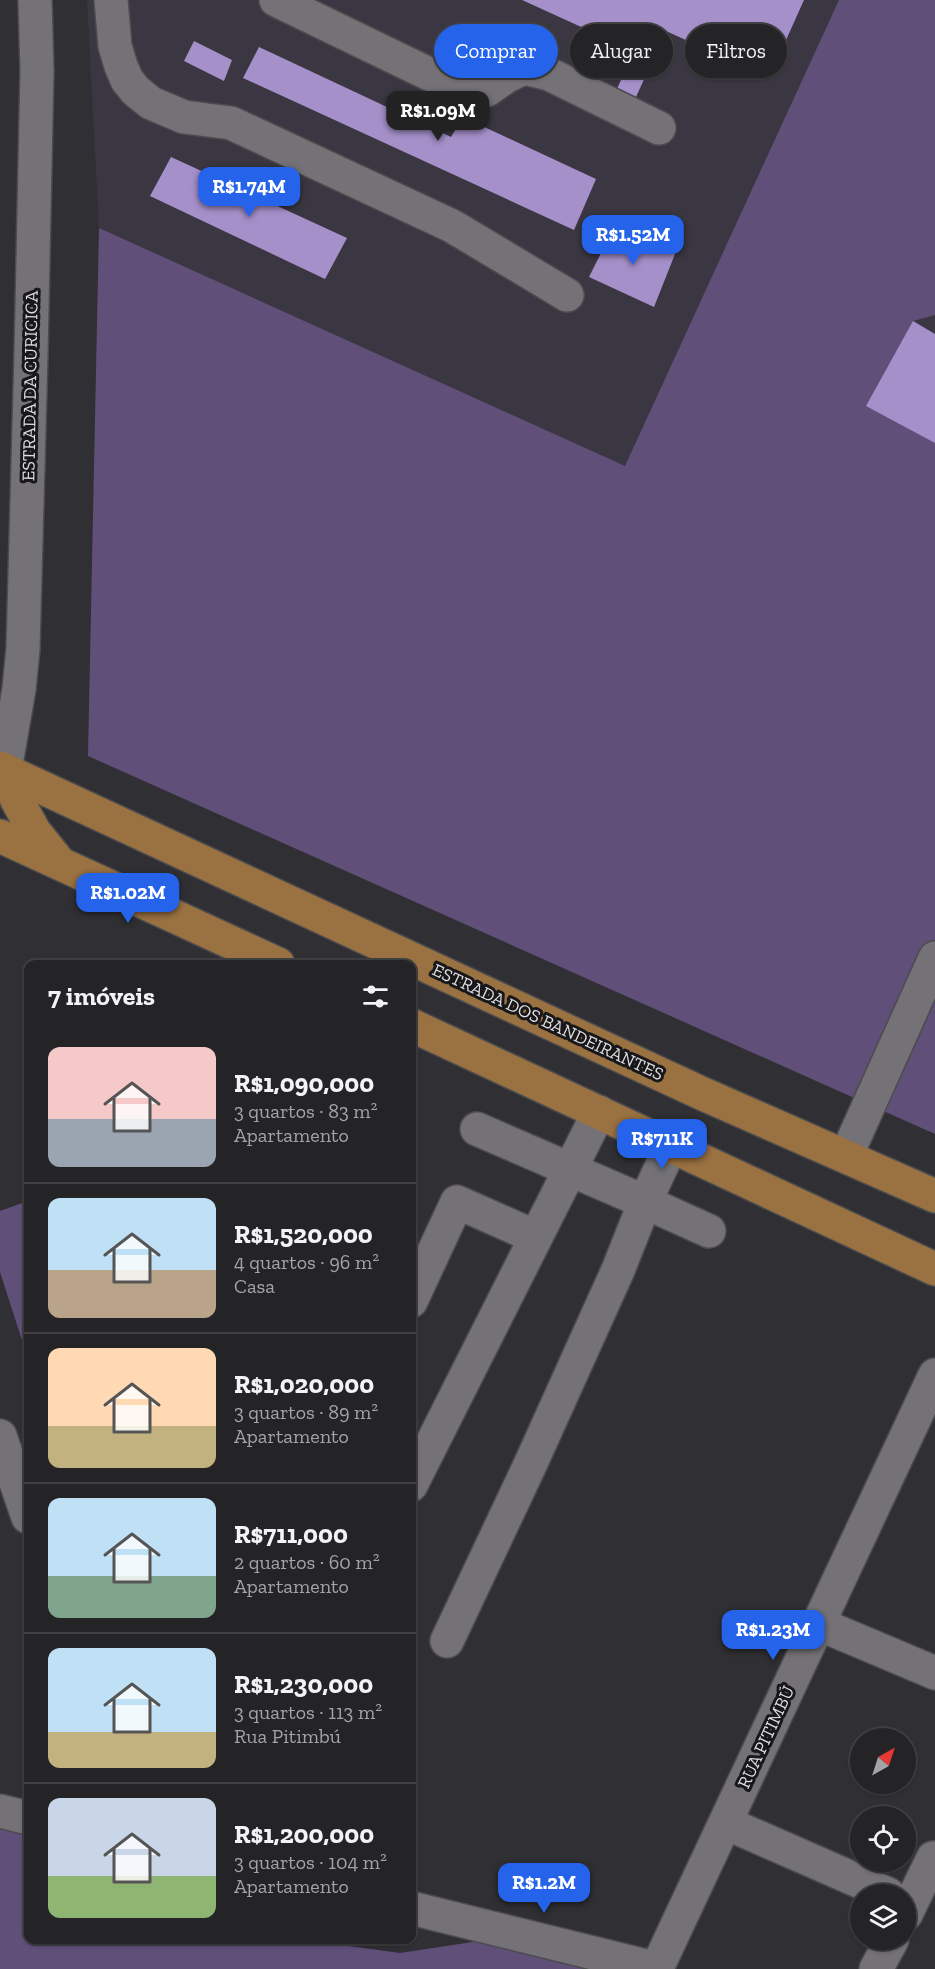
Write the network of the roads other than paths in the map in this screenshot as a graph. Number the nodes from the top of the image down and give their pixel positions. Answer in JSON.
{"nodes":[{"id":1,"x":35,"y":0,"type":"edge"},
{"id":2,"x":111,"y":0,"type":"edge"},
{"id":3,"x":276,"y":0,"type":"edge"},
{"id":4,"x":659,"y":128,"type":"dead end"},
{"id":5,"x":567,"y":295,"type":"dead end"},
{"id":6,"x":2,"y":770,"type":"edge"},
{"id":7,"x":0,"y":836,"type":"edge"},
{"id":8,"x":60,"y":864,"type":"junction"},
{"id":9,"x":935,"y":958,"type":"edge"},
{"id":10,"x":269,"y":960,"type":"edge"},
{"id":11,"x":413,"y":960,"type":"edge"},
{"id":12,"x":416,"y":961,"type":"edge"},
{"id":13,"x":416,"y":1027,"type":"edge"},
{"id":14,"x":599,"y":1112,"type":"junction"},
{"id":15,"x":477,"y":1129,"type":"dead end"},
{"id":16,"x":671,"y":1146,"type":"junction"},
{"id":17,"x":846,"y":1156,"type":"junction"},
{"id":18,"x":570,"y":1169,"type":"junction"},
{"id":19,"x":935,"y":1196,"type":"edge"},
{"id":20,"x":645,"y":1202,"type":"junction"},
{"id":21,"x":709,"y":1231,"type":"dead end"},
{"id":22,"x":536,"y":1237,"type":"junction"},
{"id":23,"x":935,"y":1269,"type":"edge"},
{"id":24,"x":416,"y":1290,"type":"edge"},
{"id":25,"x":935,"y":1375,"type":"edge"},
{"id":26,"x":0,"y":1437,"type":"edge"},
{"id":27,"x":416,"y":1475,"type":"edge"},
{"id":28,"x":24,"y":1505,"type":"edge"},
{"id":29,"x":819,"y":1624,"type":"junction"},
{"id":30,"x":447,"y":1641,"type":"dead end"},
{"id":31,"x":935,"y":1673,"type":"edge"},
{"id":32,"x":0,"y":1811,"type":"edge"},
{"id":33,"x":24,"y":1817,"type":"edge"},
{"id":34,"x":726,"y":1823,"type":"junction"},
{"id":35,"x":933,"y":1858,"type":"dead end"},
{"id":36,"x":860,"y":1884,"type":"edge"},
{"id":37,"x":916,"y":1892,"type":"edge"},
{"id":38,"x":416,"y":1909,"type":"edge"},
{"id":39,"x":886,"y":1950,"type":"edge"},
{"id":40,"x":658,"y":1969,"type":"edge"},
{"id":41,"x":876,"y":1969,"type":"edge"}],
"edges":[{"from":1,"to":6,"type":"street","name":"ESTRADA DA CURICICA"},
{"from":2,"to":5,"type":"street"},
{"from":3,"to":4,"type":"street"},
{"from":6,"to":8,"type":"main road"},
{"from":6,"to":11,"type":"main road","name":"ESTRADA DOS BANDEIRANTES"},
{"from":7,"to":8,"type":"main road"},
{"from":8,"to":10,"type":"main road"},
{"from":9,"to":17,"type":"street"},
{"from":12,"to":17,"type":"main road","name":"ESTRADA DOS BANDEIRANTES"},
{"from":13,"to":14,"type":"main road"},
{"from":14,"to":16,"type":"main road"},
{"from":14,"to":18,"type":"street"},
{"from":15,"to":18,"type":"street"},
{"from":16,"to":20,"type":"street"},
{"from":16,"to":23,"type":"main road"},
{"from":17,"to":19,"type":"main road","name":"ESTRADA DOS BANDEIRANTES"},
{"from":18,"to":20,"type":"street"},
{"from":18,"to":22,"type":"street"},
{"from":20,"to":21,"type":"street"},
{"from":20,"to":30,"type":"street"},
{"from":22,"to":24,"type":"street"},
{"from":22,"to":27,"type":"street"},
{"from":25,"to":29,"type":"street","name":"RUA PITIMBÚ"},
{"from":26,"to":28,"type":"street"},
{"from":29,"to":31,"type":"street"},
{"from":29,"to":34,"type":"street","name":"RUA PITIMBÚ"},
{"from":32,"to":33,"type":"street"},
{"from":34,"to":36,"type":"street"},
{"from":34,"to":40,"type":"street","name":"RUA PITIMBÚ"},
{"from":35,"to":37,"type":"street"},
{"from":38,"to":40,"type":"street"},
{"from":39,"to":41,"type":"street"}]}
